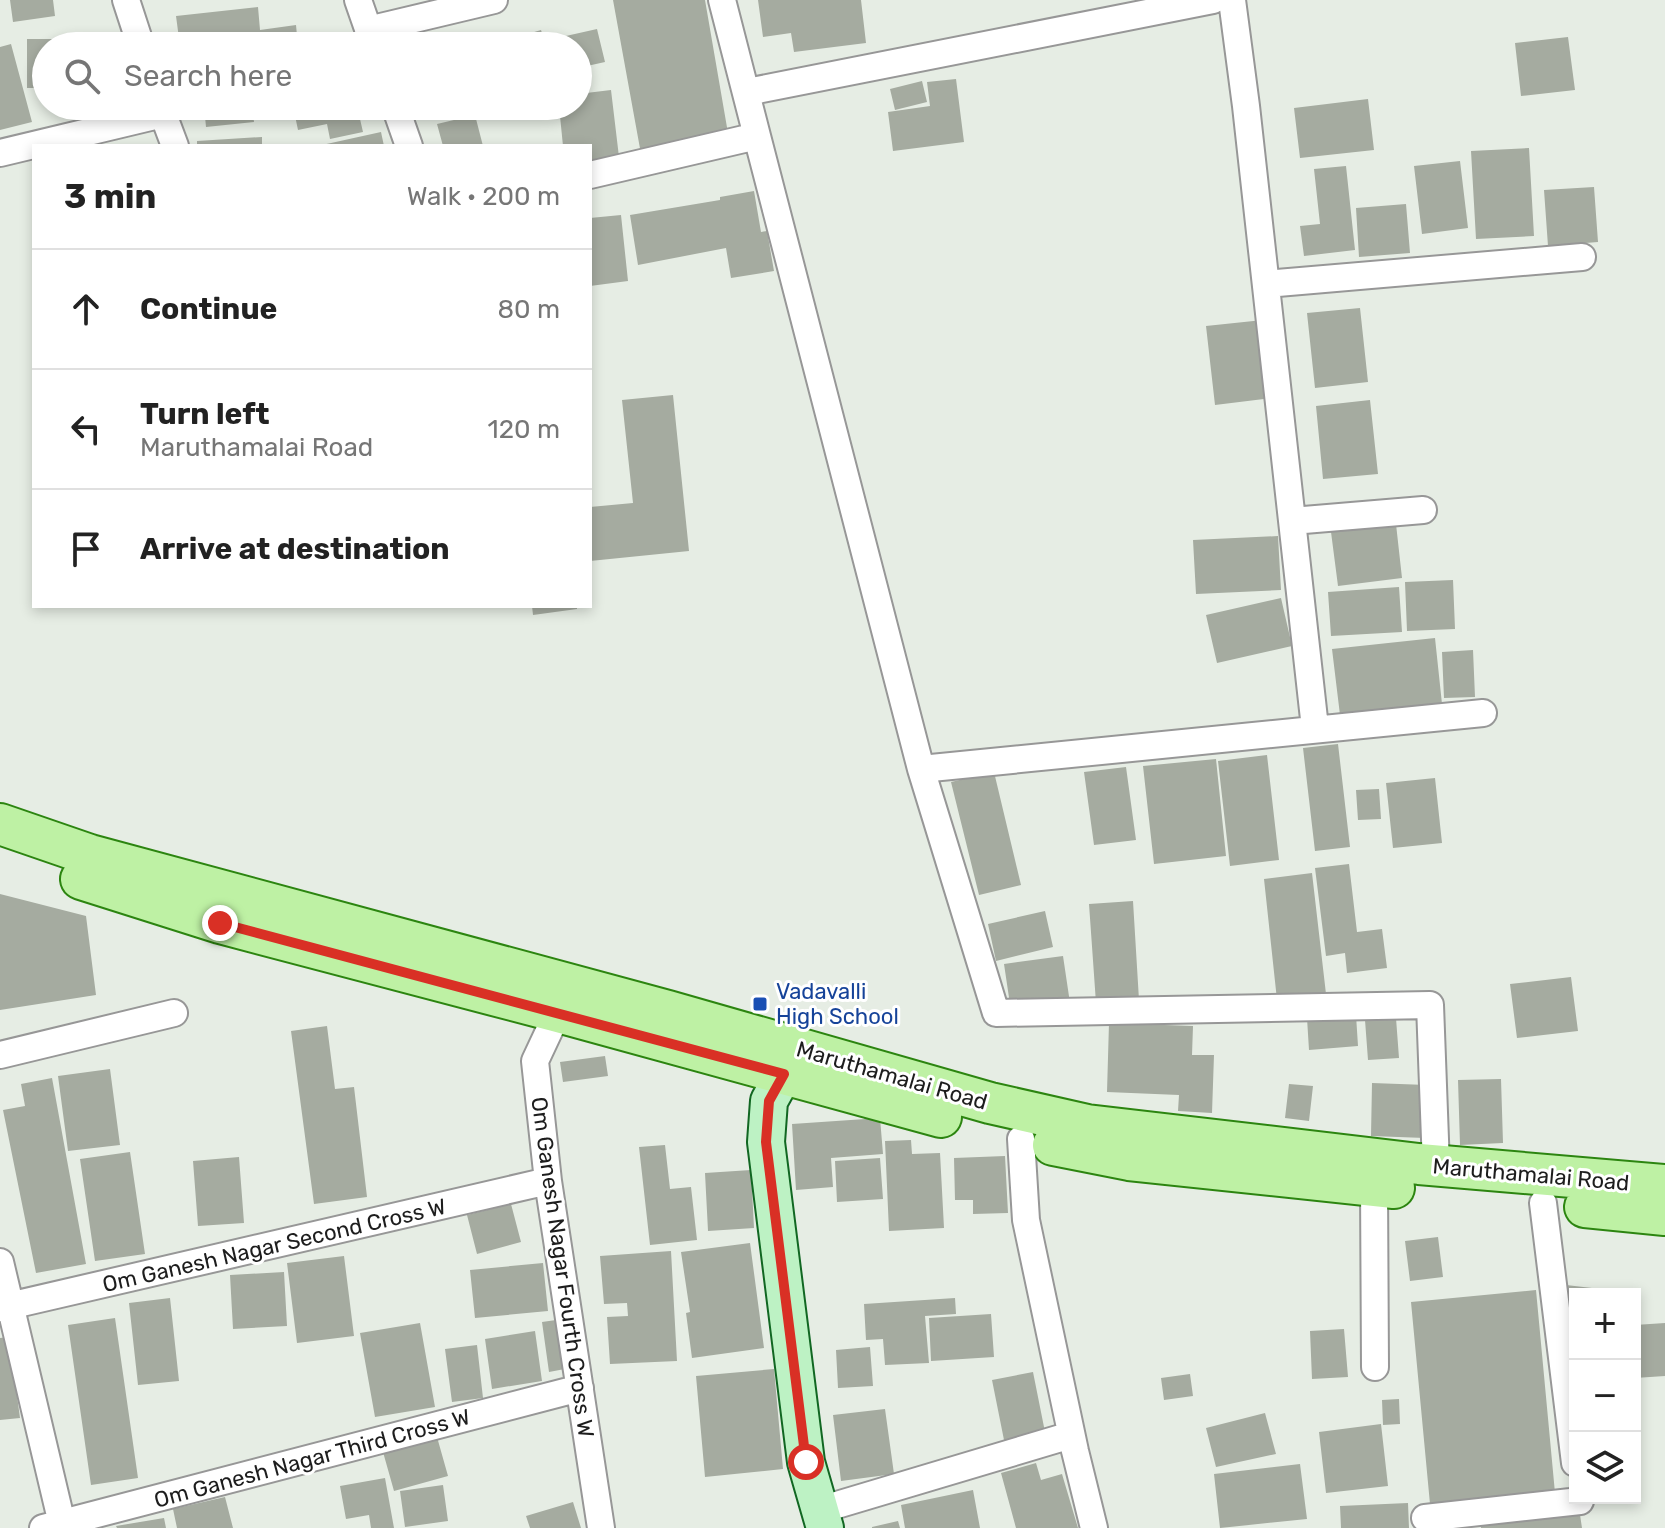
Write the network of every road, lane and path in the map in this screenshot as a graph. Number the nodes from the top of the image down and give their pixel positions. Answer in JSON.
{"nodes":[{"id":1,"x":126,"y":0,"type":"edge"},
{"id":2,"x":358,"y":0,"type":"edge"},
{"id":3,"x":494,"y":0,"type":"edge"},
{"id":4,"x":722,"y":0,"type":"edge"},
{"id":5,"x":1213,"y":0,"type":"edge"},
{"id":6,"x":1232,"y":0,"type":"edge"},
{"id":7,"x":136,"y":32,"type":"edge"},
{"id":8,"x":369,"y":32,"type":"edge"},
{"id":9,"x":390,"y":32,"type":"edge"},
{"id":10,"x":747,"y":92,"type":"junction"},
{"id":11,"x":124,"y":120,"type":"edge"},
{"id":12,"x":166,"y":120,"type":"edge"},
{"id":13,"x":400,"y":120,"type":"edge"},
{"id":14,"x":757,"y":136,"type":"junction"},
{"id":15,"x":34,"y":144,"type":"edge"},
{"id":16,"x":174,"y":144,"type":"edge"},
{"id":17,"x":408,"y":144,"type":"edge"},
{"id":18,"x":32,"y":145,"type":"edge"},
{"id":19,"x":0,"y":153,"type":"edge"},
{"id":20,"x":592,"y":175,"type":"edge"},
{"id":21,"x":1582,"y":257,"type":"dead end"},
{"id":22,"x":1266,"y":284,"type":"junction"},
{"id":23,"x":1423,"y":510,"type":"dead end"},
{"id":24,"x":1292,"y":521,"type":"junction"},
{"id":25,"x":1483,"y":713,"type":"dead end"},
{"id":26,"x":1315,"y":728,"type":"junction"},
{"id":27,"x":921,"y":769,"type":"junction"},
{"id":28,"x":0,"y":824,"type":"edge"},
{"id":29,"x":0,"y":854,"type":"edge"},
{"id":30,"x":570,"y":999,"type":"junction"},
{"id":31,"x":174,"y":1013,"type":"dead end"},
{"id":32,"x":0,"y":1055,"type":"edge"},
{"id":33,"x":788,"y":1061,"type":"junction"},
{"id":34,"x":1021,"y":1139,"type":"junction"},
{"id":35,"x":1436,"y":1166,"type":"junction"},
{"id":36,"x":548,"y":1181,"type":"junction"},
{"id":37,"x":1665,"y":1185,"type":"edge"},
{"id":38,"x":1374,"y":1186,"type":"junction"},
{"id":39,"x":1543,"y":1203,"type":"junction"},
{"id":40,"x":1665,"y":1215,"type":"edge"},
{"id":41,"x":0,"y":1262,"type":"edge"},
{"id":42,"x":5,"y":1307,"type":"edge"},
{"id":43,"x":1375,"y":1367,"type":"dead end"},
{"id":44,"x":580,"y":1388,"type":"junction"},
{"id":45,"x":1571,"y":1432,"type":"edge"},
{"id":46,"x":1071,"y":1435,"type":"junction"},
{"id":47,"x":1569,"y":1502,"type":"edge"},
{"id":48,"x":1425,"y":1518,"type":"dead end"},
{"id":49,"x":822,"y":1519,"type":"edge"},
{"id":50,"x":56,"y":1526,"type":"edge"},
{"id":51,"x":601,"y":1528,"type":"edge"},
{"id":52,"x":1094,"y":1528,"type":"edge"}],
"edges":[{"from":1,"to":7,"type":"street"},
{"from":2,"to":8,"type":"street"},
{"from":3,"to":9,"type":"street"},
{"from":4,"to":10,"type":"street"},
{"from":5,"to":10,"type":"street"},
{"from":6,"to":22,"type":"street"},
{"from":10,"to":14,"type":"street"},
{"from":11,"to":15,"type":"street"},
{"from":12,"to":16,"type":"street"},
{"from":13,"to":17,"type":"street"},
{"from":14,"to":20,"type":"street"},
{"from":14,"to":27,"type":"street"},
{"from":18,"to":19,"type":"street"},
{"from":21,"to":22,"type":"street"},
{"from":22,"to":24,"type":"street"},
{"from":23,"to":24,"type":"street"},
{"from":24,"to":26,"type":"street"},
{"from":25,"to":26,"type":"street"},
{"from":26,"to":27,"type":"street"},
{"from":27,"to":35,"type":"street"},
{"from":28,"to":30,"type":"main road","name":"Maruthamalai Road"},
{"from":29,"to":30,"type":"main road","name":"Maruthamalai Road"},
{"from":30,"to":33,"type":"main road","name":"Maruthamalai Road"},
{"from":30,"to":36,"type":"street","name":"Om Ganesh Nagar Fourth Cross W"},
{"from":31,"to":32,"type":"street"},
{"from":33,"to":34,"type":"main road","name":"Maruthamalai Road"},
{"from":33,"to":35,"type":"main road","name":"Maruthamalai Road"},
{"from":33,"to":49,"type":"street"},
{"from":34,"to":38,"type":"main road","name":"Maruthamalai Road"},
{"from":34,"to":46,"type":"street"},
{"from":35,"to":37,"type":"main road","name":"Maruthamalai Road"},
{"from":36,"to":42,"type":"street","name":"Om Ganesh Nagar Second Cross W"},
{"from":36,"to":44,"type":"street","name":"Om Ganesh Nagar Fourth Cross W"},
{"from":38,"to":39,"type":"main road","name":"Maruthamalai Road"},
{"from":38,"to":43,"type":"street"},
{"from":39,"to":40,"type":"main road","name":"Maruthamalai Road"},
{"from":39,"to":45,"type":"street"},
{"from":41,"to":42,"type":"street"},
{"from":42,"to":50,"type":"street"},
{"from":44,"to":50,"type":"street","name":"Om Ganesh Nagar Third Cross W"},
{"from":44,"to":51,"type":"street","name":"Om Ganesh Nagar Fourth Cross W"},
{"from":46,"to":49,"type":"street"},
{"from":46,"to":52,"type":"street"},
{"from":47,"to":48,"type":"street"}]}
